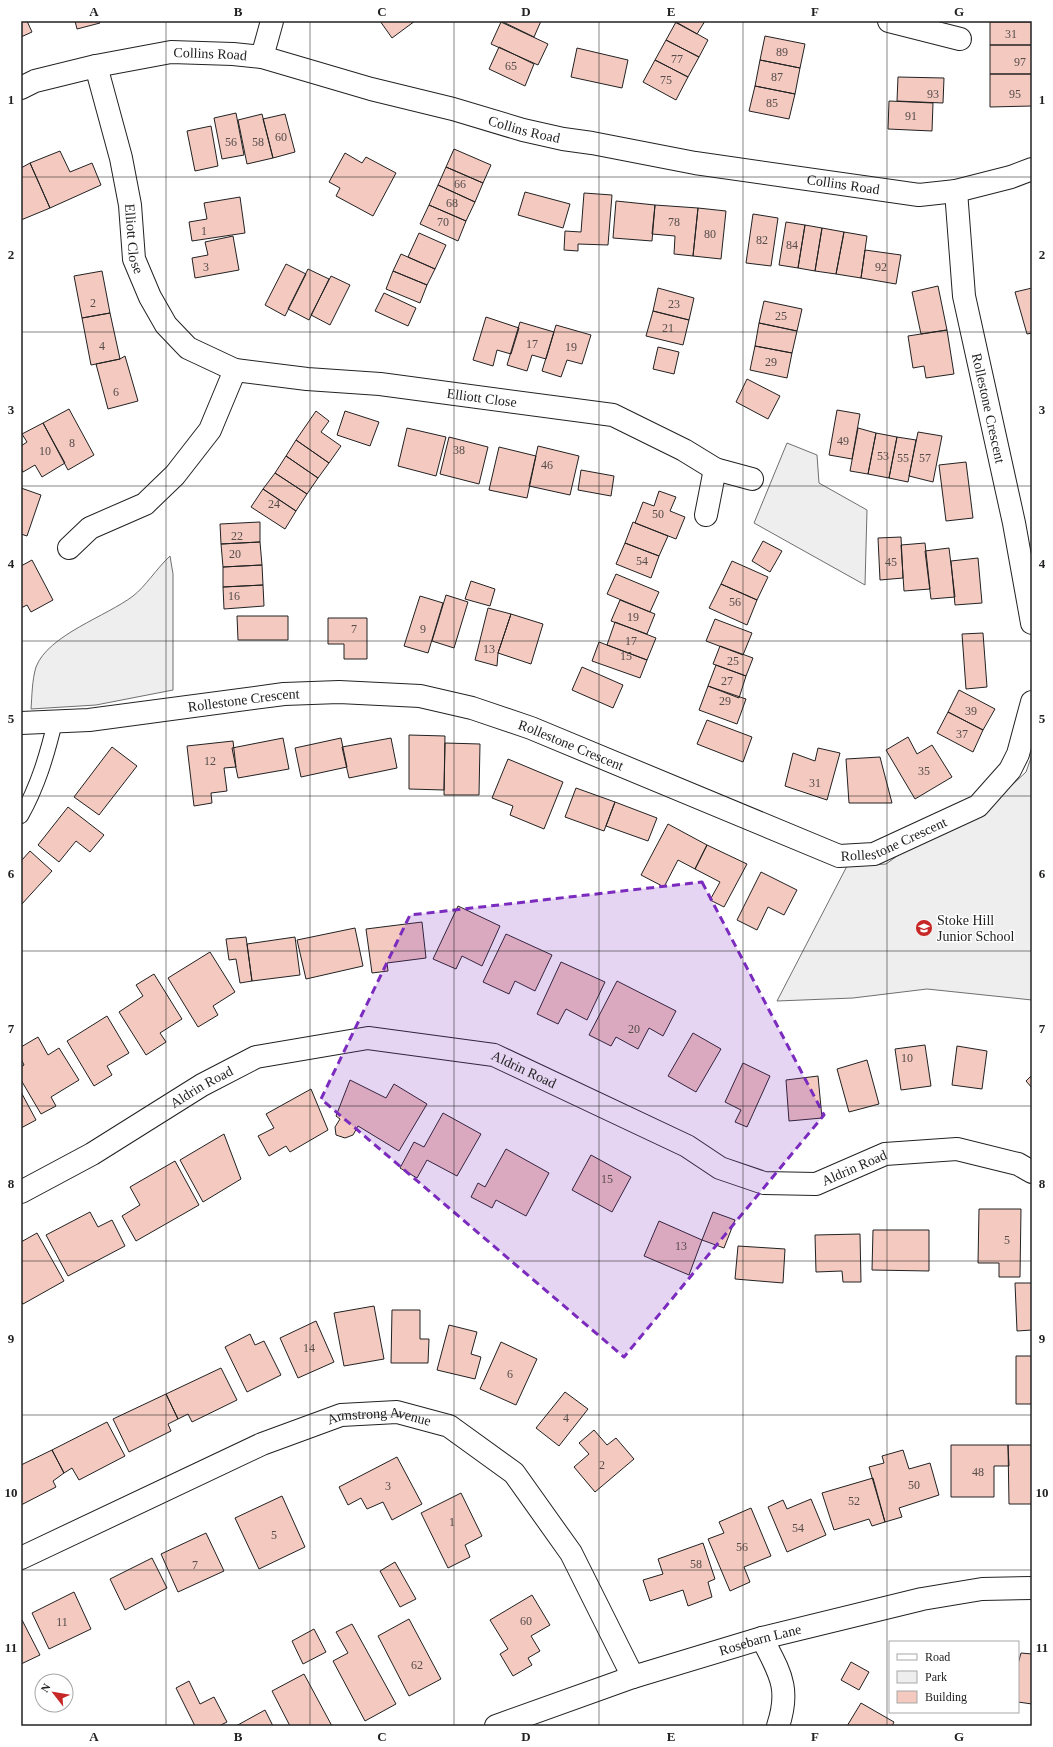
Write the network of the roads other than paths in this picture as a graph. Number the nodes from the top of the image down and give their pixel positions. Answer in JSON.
{"nodes":[{"id":1,"x":272,"y":21,"type":"edge"},
{"id":2,"x":889,"y":21,"type":"edge"},
{"id":3,"x":960,"y":39,"type":"dead end"},
{"id":4,"x":262,"y":57,"type":"junction"},
{"id":5,"x":96,"y":66,"type":"junction"},
{"id":6,"x":21,"y":88,"type":"edge"},
{"id":7,"x":1032,"y":169,"type":"edge"},
{"id":8,"x":956,"y":192,"type":"junction"},
{"id":9,"x":235,"y":370,"type":"junction"},
{"id":10,"x":715,"y":469,"type":"junction"},
{"id":11,"x":752,"y":479,"type":"dead end"},
{"id":12,"x":706,"y":515,"type":"dead end"},
{"id":13,"x":69,"y":548,"type":"dead end"},
{"id":14,"x":1032,"y":623,"type":"edge"},
{"id":15,"x":1032,"y":702,"type":"edge"},
{"id":16,"x":55,"y":722,"type":"junction"},
{"id":17,"x":21,"y":723,"type":"edge"},
{"id":18,"x":21,"y":816,"type":"edge"},
{"id":19,"x":1032,"y":1172,"type":"edge"},
{"id":20,"x":21,"y":1192,"type":"edge"},
{"id":21,"x":21,"y":1558,"type":"edge"},
{"id":22,"x":1032,"y":1588,"type":"edge"},
{"id":23,"x":762,"y":1638,"type":"junction"},
{"id":24,"x":633,"y":1677,"type":"junction"},
{"id":25,"x":496,"y":1726,"type":"edge"},
{"id":26,"x":778,"y":1726,"type":"edge"}],
"edges":[{"from":1,"to":4,"type":"street"},
{"from":2,"to":3,"type":"street"},
{"from":4,"to":5,"type":"street","name":"Collins Road"},
{"from":4,"to":8,"type":"street","name":"Collins Road"},
{"from":5,"to":6,"type":"street","name":"Collins Road"},
{"from":5,"to":9,"type":"street","name":"Elliott Close"},
{"from":7,"to":8,"type":"street","name":"Collins Road"},
{"from":8,"to":14,"type":"street","name":"Rollestone Crescent"},
{"from":9,"to":10,"type":"street","name":"Elliott Close"},
{"from":9,"to":13,"type":"street"},
{"from":10,"to":11,"type":"street","name":"Elliott Close"},
{"from":10,"to":12,"type":"street"},
{"from":15,"to":16,"type":"street","name":"Rollestone Crescent"},
{"from":16,"to":17,"type":"street","name":"Rollestone Crescent"},
{"from":16,"to":18,"type":"lane"},
{"from":19,"to":20,"type":"street","name":"Aldrin Road"},
{"from":21,"to":24,"type":"street","name":"Armstrong Avenue"},
{"from":22,"to":23,"type":"street","name":"Rosebarn Lane"},
{"from":23,"to":24,"type":"street","name":"Rosebarn Lane"},
{"from":23,"to":26,"type":"street"},
{"from":24,"to":25,"type":"street","name":"Rosebarn Lane"}]}
